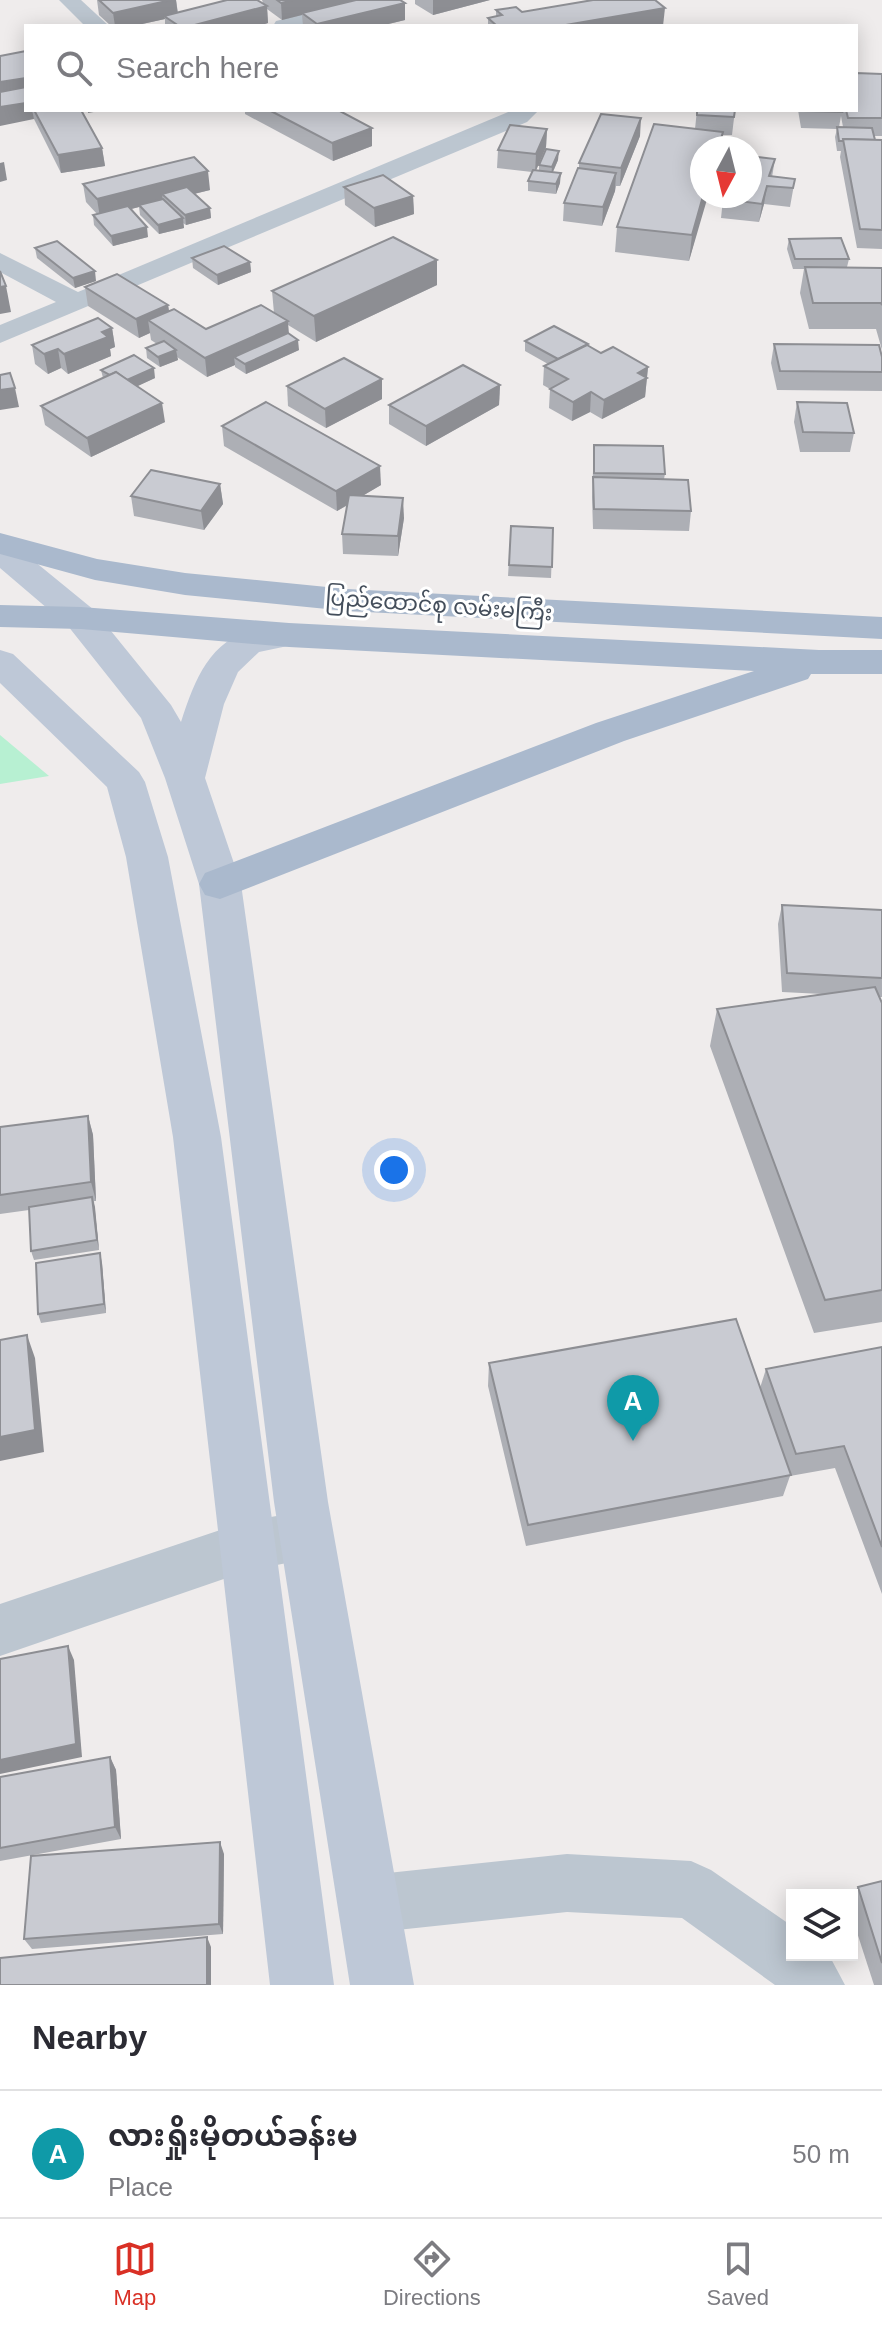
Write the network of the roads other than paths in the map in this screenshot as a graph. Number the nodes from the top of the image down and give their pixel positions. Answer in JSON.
{"nodes":[{"id":1,"x":69,"y":0,"type":"edge"},
{"id":2,"x":389,"y":0,"type":"edge"},
{"id":3,"x":96,"y":24,"type":"edge"},
{"id":4,"x":292,"y":24,"type":"edge"},
{"id":5,"x":525,"y":112,"type":"edge"},
{"id":6,"x":0,"y":261,"type":"edge"},
{"id":7,"x":76,"y":302,"type":"junction"},
{"id":8,"x":0,"y":335,"type":"edge"},
{"id":9,"x":0,"y":543,"type":"edge"},
{"id":10,"x":0,"y":550,"type":"edge"},
{"id":11,"x":0,"y":616,"type":"edge"},
{"id":12,"x":81,"y":618,"type":"junction"},
{"id":13,"x":882,"y":628,"type":"edge"},
{"id":14,"x":289,"y":635,"type":"junction"},
{"id":15,"x":0,"y":662,"type":"edge"},
{"id":16,"x":819,"y":662,"type":"junction"},
{"id":17,"x":882,"y":662,"type":"edge"},
{"id":18,"x":185,"y":778,"type":"junction"},
{"id":19,"x":220,"y":884,"type":"junction"},
{"id":20,"x":307,"y":1535,"type":"junction"},
{"id":21,"x":247,"y":1546,"type":"junction"},
{"id":22,"x":0,"y":1630,"type":"edge"},
{"id":23,"x":369,"y":1904,"type":"junction"},
{"id":24,"x":302,"y":1985,"type":"edge"},
{"id":25,"x":382,"y":1985,"type":"edge"},
{"id":26,"x":815,"y":1985,"type":"edge"}],
"edges":[{"from":1,"to":3,"type":"street"},
{"from":2,"to":4,"type":"street"},
{"from":5,"to":7,"type":"street"},
{"from":6,"to":7,"type":"street"},
{"from":7,"to":8,"type":"street"},
{"from":9,"to":13,"type":"main road","name":"ပြည်ထောင်စု လမ်းမကြီး"},
{"from":10,"to":12,"type":"main road"},
{"from":11,"to":12,"type":"main road","name":"ပြည်ထောင်စု လမ်းမကြီး"},
{"from":12,"to":14,"type":"main road","name":"ပြည်ထောင်စု လမ်းမကြီး"},
{"from":12,"to":18,"type":"main road"},
{"from":14,"to":16,"type":"main road","name":"ပြည်ထောင်စု လမ်းမကြီး"},
{"from":14,"to":18,"type":"main road"},
{"from":15,"to":21,"type":"main road"},
{"from":16,"to":17,"type":"main road","name":"ပြည်ထောင်စု လမ်းမကြီး"},
{"from":16,"to":19,"type":"main road"},
{"from":18,"to":19,"type":"main road"},
{"from":19,"to":20,"type":"main road"},
{"from":20,"to":21,"type":"street"},
{"from":20,"to":23,"type":"main road"},
{"from":21,"to":22,"type":"street"},
{"from":21,"to":24,"type":"main road"},
{"from":23,"to":25,"type":"main road"},
{"from":23,"to":26,"type":"street"}]}
